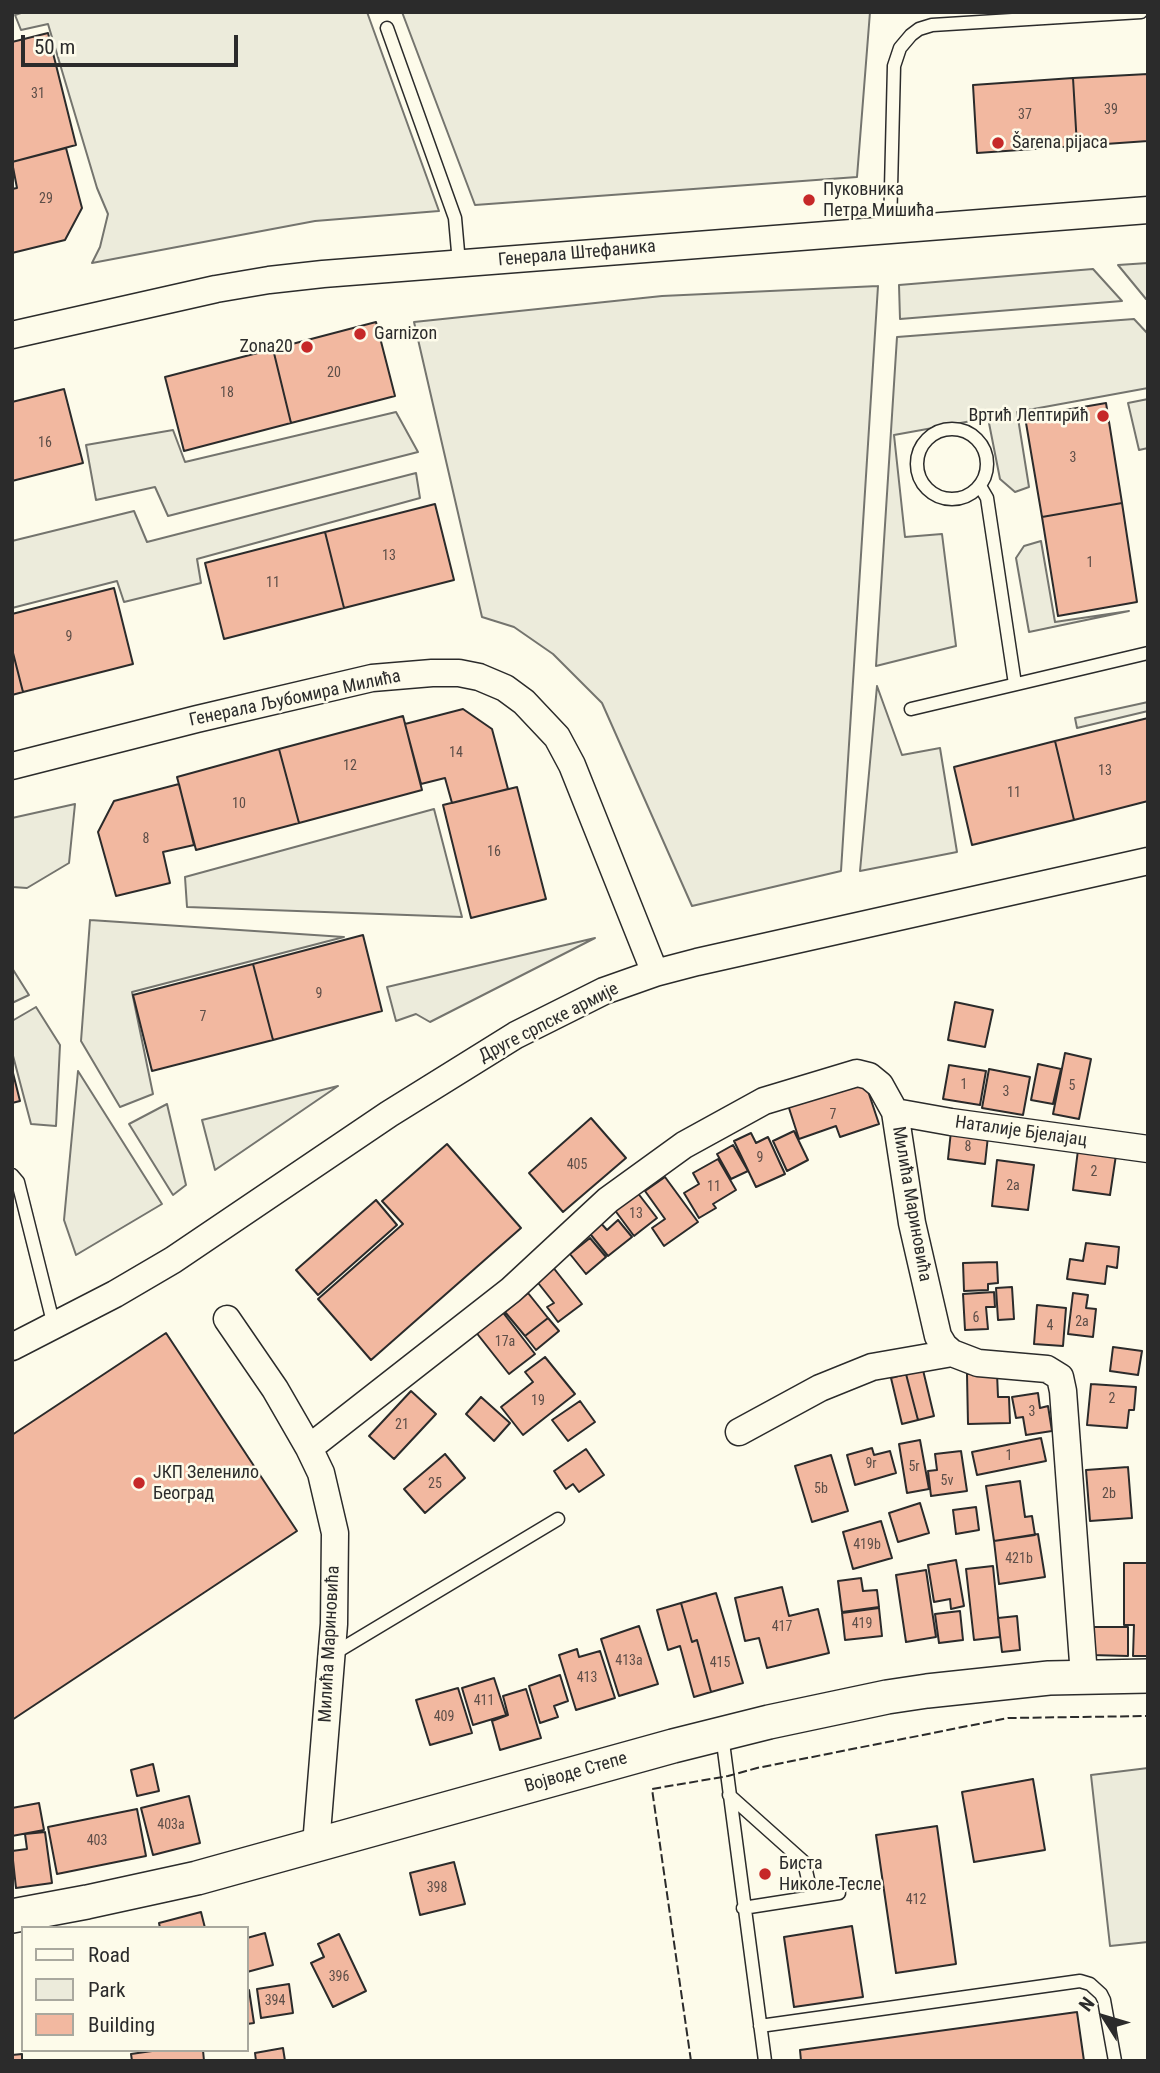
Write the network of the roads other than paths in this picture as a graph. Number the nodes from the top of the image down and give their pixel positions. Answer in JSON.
{"nodes":[{"id":1,"x":1140,"y":12,"type":"edge"},
{"id":2,"x":387,"y":28,"type":"dead end"},
{"id":3,"x":1148,"y":210,"type":"edge"},
{"id":4,"x":890,"y":229,"type":"junction"},
{"id":5,"x":459,"y":263,"type":"junction"},
{"id":6,"x":12,"y":335,"type":"edge"},
{"id":7,"x":980,"y":486,"type":"junction"},
{"id":8,"x":1148,"y":653,"type":"edge"},
{"id":9,"x":1015,"y":684,"type":"junction"},
{"id":10,"x":911,"y":709,"type":"dead end"},
{"id":11,"x":12,"y":766,"type":"edge"},
{"id":12,"x":1148,"y":861,"type":"edge"},
{"id":13,"x":654,"y":973,"type":"junction"},
{"id":14,"x":895,"y":1112,"type":"junction"},
{"id":15,"x":1148,"y":1149,"type":"edge"},
{"id":16,"x":12,"y":1175,"type":"edge"},
{"id":17,"x":227,"y":1319,"type":"dead end"},
{"id":18,"x":54,"y":1327,"type":"junction"},
{"id":19,"x":12,"y":1347,"type":"edge"},
{"id":20,"x":952,"y":1353,"type":"junction"},
{"id":21,"x":739,"y":1432,"type":"dead end"},
{"id":22,"x":309,"y":1448,"type":"junction"},
{"id":23,"x":558,"y":1519,"type":"dead end"},
{"id":24,"x":331,"y":1655,"type":"junction"},
{"id":25,"x":1084,"y":1676,"type":"junction"},
{"id":26,"x":1148,"y":1676,"type":"edge"},
{"id":27,"x":723,"y":1735,"type":"junction"},
{"id":28,"x":729,"y":1795,"type":"junction"},
{"id":29,"x":316,"y":1845,"type":"junction"},
{"id":30,"x":839,"y":1893,"type":"dead end"},
{"id":31,"x":812,"y":1897,"type":"junction"},
{"id":32,"x":743,"y":1908,"type":"junction"},
{"id":33,"x":12,"y":1916,"type":"edge"},
{"id":34,"x":760,"y":2026,"type":"junction"},
{"id":35,"x":765,"y":2061,"type":"edge"},
{"id":36,"x":1115,"y":2061,"type":"edge"}],
"edges":[{"from":1,"to":4,"type":"lane"},
{"from":2,"to":5,"type":"lane"},
{"from":3,"to":4,"type":"street","name":"Генерала Штефаника"},
{"from":4,"to":5,"type":"street","name":"Генерала Штефаника"},
{"from":5,"to":6,"type":"street","name":"Генерала Штефаника"},
{"from":7,"to":7,"type":"lane"},
{"from":7,"to":9,"type":"lane"},
{"from":8,"to":9,"type":"lane"},
{"from":9,"to":10,"type":"lane"},
{"from":11,"to":13,"type":"street","name":"Генерала Љубомира Милића"},
{"from":12,"to":13,"type":"street","name":"Друге српске армије"},
{"from":13,"to":18,"type":"street","name":"Друге српске армије"},
{"from":14,"to":15,"type":"street","name":"Наталије Бјелајац"},
{"from":14,"to":20,"type":"street","name":"Милића Мариновића"},
{"from":14,"to":22,"type":"street","name":"Милића Мариновића"},
{"from":16,"to":18,"type":"lane"},
{"from":17,"to":22,"type":"street","name":"Милића Мариновића"},
{"from":18,"to":19,"type":"street","name":"Друге српске армије"},
{"from":20,"to":21,"type":"street"},
{"from":20,"to":25,"type":"street"},
{"from":22,"to":24,"type":"street","name":"Милића Мариновића"},
{"from":23,"to":24,"type":"lane"},
{"from":24,"to":29,"type":"street","name":"Милића Мариновића"},
{"from":25,"to":26,"type":"street","name":"Војводе Степе"},
{"from":25,"to":27,"type":"street","name":"Војводе Степе"},
{"from":27,"to":28,"type":"lane"},
{"from":27,"to":29,"type":"street","name":"Војводе Степе"},
{"from":28,"to":31,"type":"lane"},
{"from":28,"to":32,"type":"lane"},
{"from":29,"to":33,"type":"street","name":"Војводе Степе"},
{"from":30,"to":31,"type":"lane"},
{"from":31,"to":32,"type":"lane"},
{"from":32,"to":34,"type":"lane"},
{"from":34,"to":35,"type":"lane"},
{"from":34,"to":36,"type":"lane"}]}
